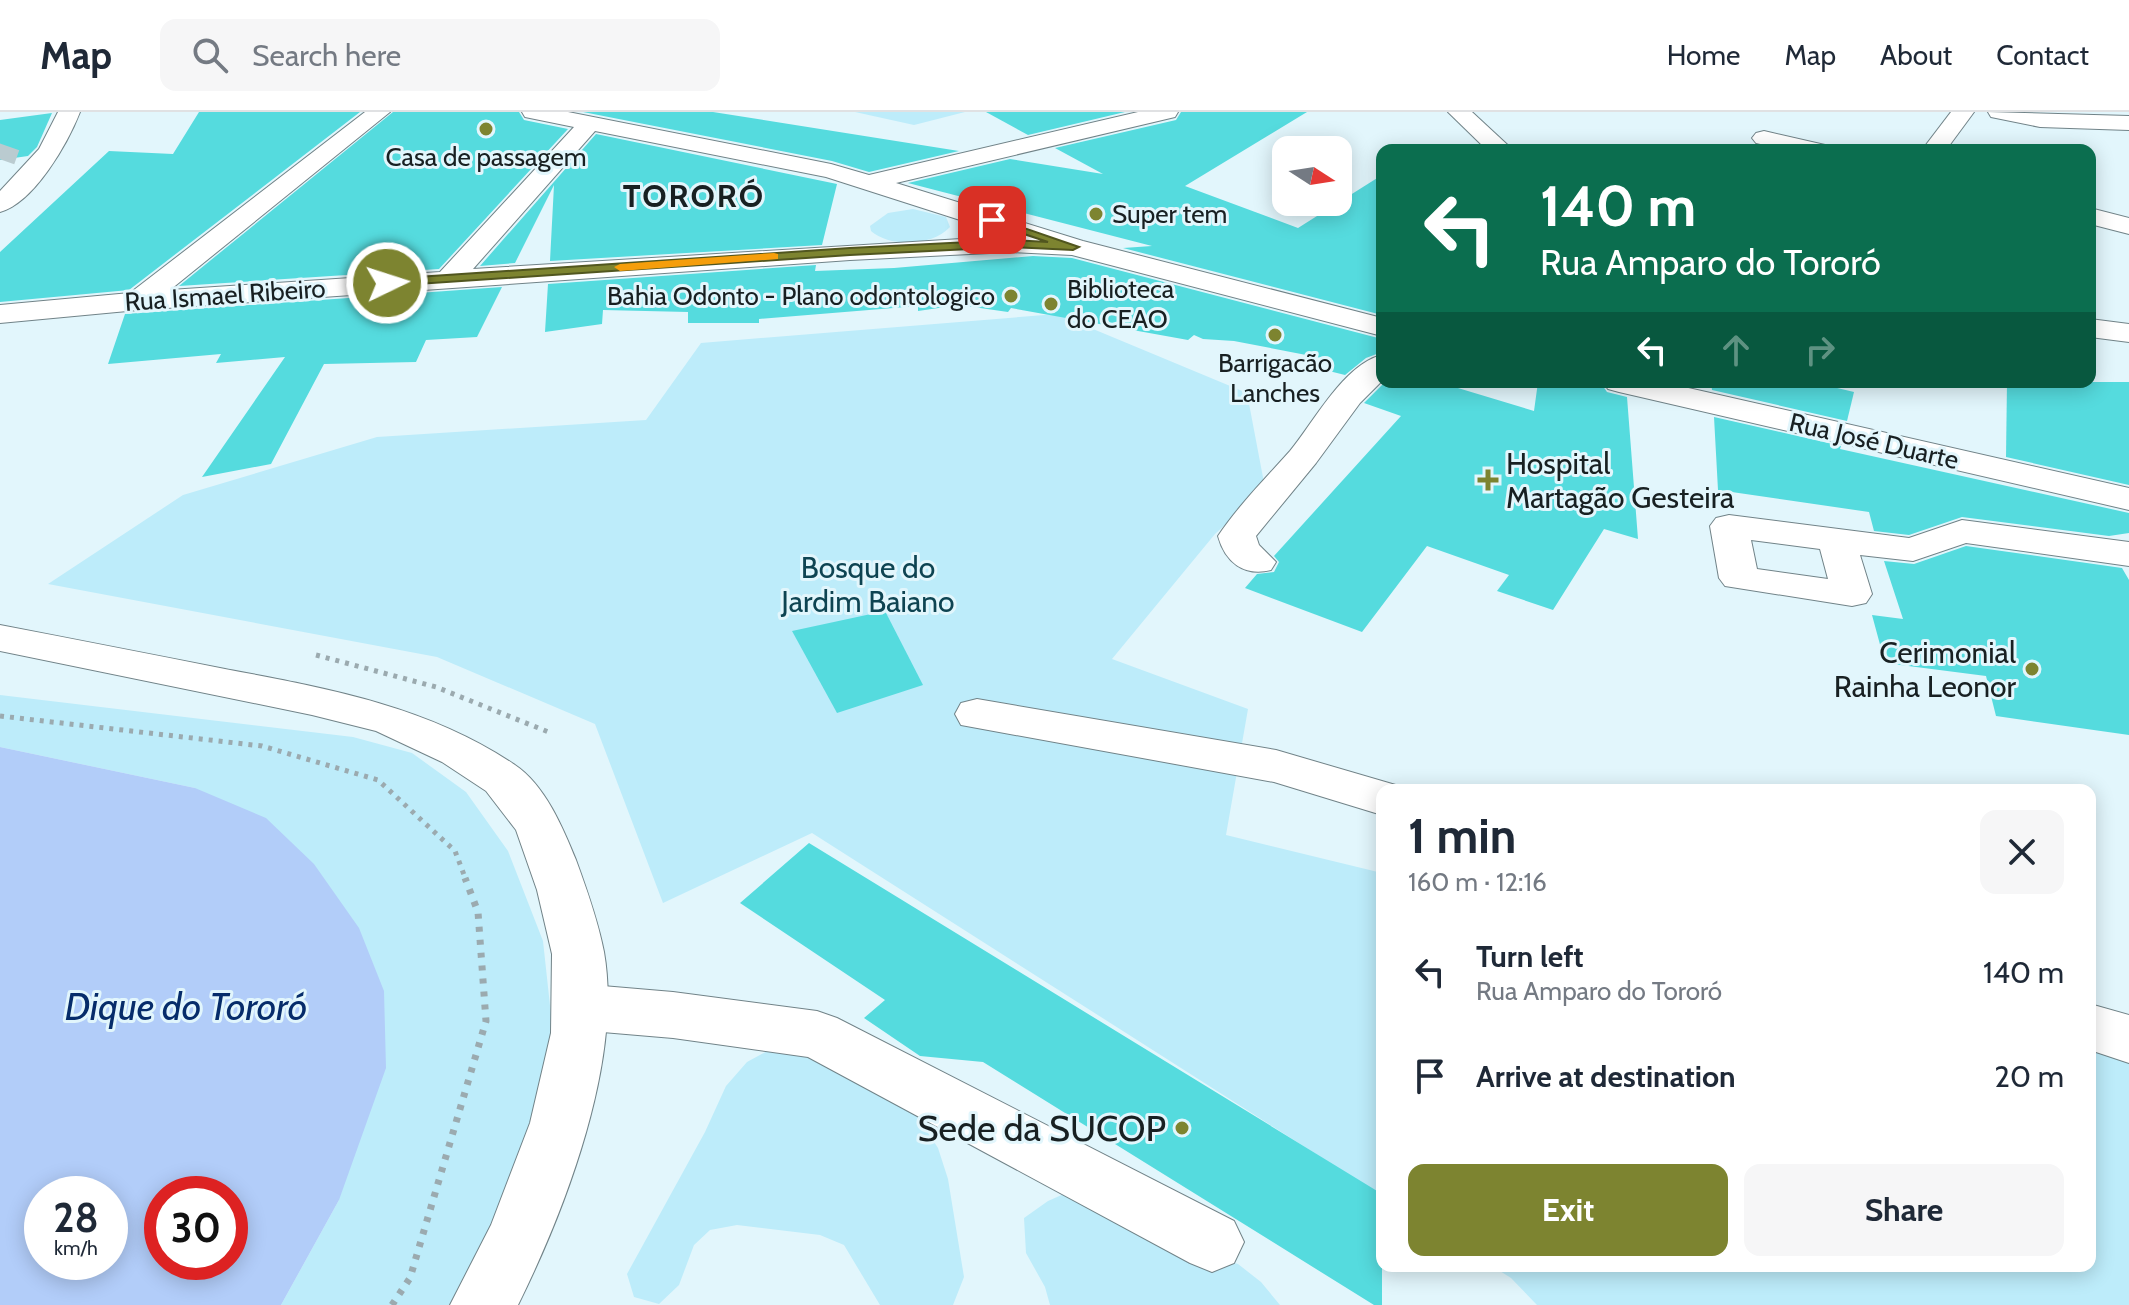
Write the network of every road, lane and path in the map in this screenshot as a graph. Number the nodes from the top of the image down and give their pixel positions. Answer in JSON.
{"nodes":[{"id":1,"x":69,"y":112,"type":"edge"},
{"id":2,"x":379,"y":112,"type":"edge"},
{"id":3,"x":533,"y":112,"type":"edge"},
{"id":4,"x":1167,"y":112,"type":"edge"},
{"id":5,"x":1459,"y":112,"type":"edge"},
{"id":6,"x":1963,"y":112,"type":"edge"},
{"id":7,"x":1999,"y":112,"type":"edge"},
{"id":8,"x":2129,"y":123,"type":"edge"},
{"id":9,"x":589,"y":124,"type":"junction"},
{"id":10,"x":1764,"y":138,"type":"dead end"},
{"id":11,"x":1494,"y":144,"type":"edge"},
{"id":12,"x":1790,"y":144,"type":"edge"},
{"id":13,"x":1939,"y":144,"type":"edge"},
{"id":14,"x":0,"y":204,"type":"edge"},
{"id":15,"x":964,"y":211,"type":"junction"},
{"id":16,"x":863,"y":216,"type":"junction"},
{"id":17,"x":2096,"y":218,"type":"edge"},
{"id":18,"x":2129,"y":226,"type":"edge"},
{"id":19,"x":937,"y":247,"type":"junction"},
{"id":20,"x":1073,"y":247,"type":"junction"},
{"id":21,"x":450,"y":278,"type":"junction"},
{"id":22,"x":138,"y":301,"type":"junction"},
{"id":23,"x":0,"y":314,"type":"edge"},
{"id":24,"x":1376,"y":325,"type":"edge"},
{"id":25,"x":2096,"y":329,"type":"edge"},
{"id":26,"x":2129,"y":333,"type":"edge"},
{"id":27,"x":1376,"y":370,"type":"edge"},
{"id":28,"x":1645,"y":388,"type":"edge"},
{"id":29,"x":2129,"y":499,"type":"edge"},
{"id":30,"x":1837,"y":540,"type":"dead end"},
{"id":31,"x":2129,"y":554,"type":"edge"},
{"id":32,"x":1257,"y":562,"type":"dead end"},
{"id":33,"x":0,"y":638,"type":"edge"},
{"id":34,"x":977,"y":714,"type":"dead end"},
{"id":35,"x":0,"y":716,"type":"edge"},
{"id":36,"x":1376,"y":796,"type":"edge"},
{"id":37,"x":579,"y":1007,"type":"junction"},
{"id":38,"x":2096,"y":1029,"type":"edge"},
{"id":39,"x":2129,"y":1039,"type":"edge"},
{"id":40,"x":1212,"y":1242,"type":"dead end"},
{"id":41,"x":392,"y":1305,"type":"edge"},
{"id":42,"x":483,"y":1305,"type":"edge"}],
"edges":[{"from":1,"to":14,"type":"street"},
{"from":2,"to":22,"type":"street"},
{"from":3,"to":9,"type":"street"},
{"from":4,"to":16,"type":"street"},
{"from":5,"to":11,"type":"street"},
{"from":6,"to":13,"type":"street"},
{"from":7,"to":8,"type":"street"},
{"from":9,"to":16,"type":"street"},
{"from":9,"to":21,"type":"street"},
{"from":10,"to":12,"type":"street"},
{"from":15,"to":16,"type":"street"},
{"from":15,"to":19,"type":"street"},
{"from":15,"to":20,"type":"street"},
{"from":16,"to":19,"type":"street","name":"Rua Ismael Ribeiro"},
{"from":16,"to":21,"type":"street","name":"Rua Ismael Ribeiro"},
{"from":17,"to":18,"type":"street"},
{"from":19,"to":20,"type":"street","name":"Rua Ismael Ribeiro"},
{"from":20,"to":24,"type":"street"},
{"from":21,"to":22,"type":"street","name":"Rua Ismael Ribeiro"},
{"from":22,"to":23,"type":"street","name":"Rua Ismael Ribeiro"},
{"from":25,"to":26,"type":"street"},
{"from":27,"to":32,"type":"street"},
{"from":28,"to":29,"type":"street","name":"Rua José Duarte"},
{"from":30,"to":31,"type":"street"},
{"from":33,"to":37,"type":"street"},
{"from":34,"to":36,"type":"street"},
{"from":35,"to":41,"type":"path"},
{"from":37,"to":40,"type":"street"},
{"from":37,"to":42,"type":"street"},
{"from":38,"to":39,"type":"street"}]}
